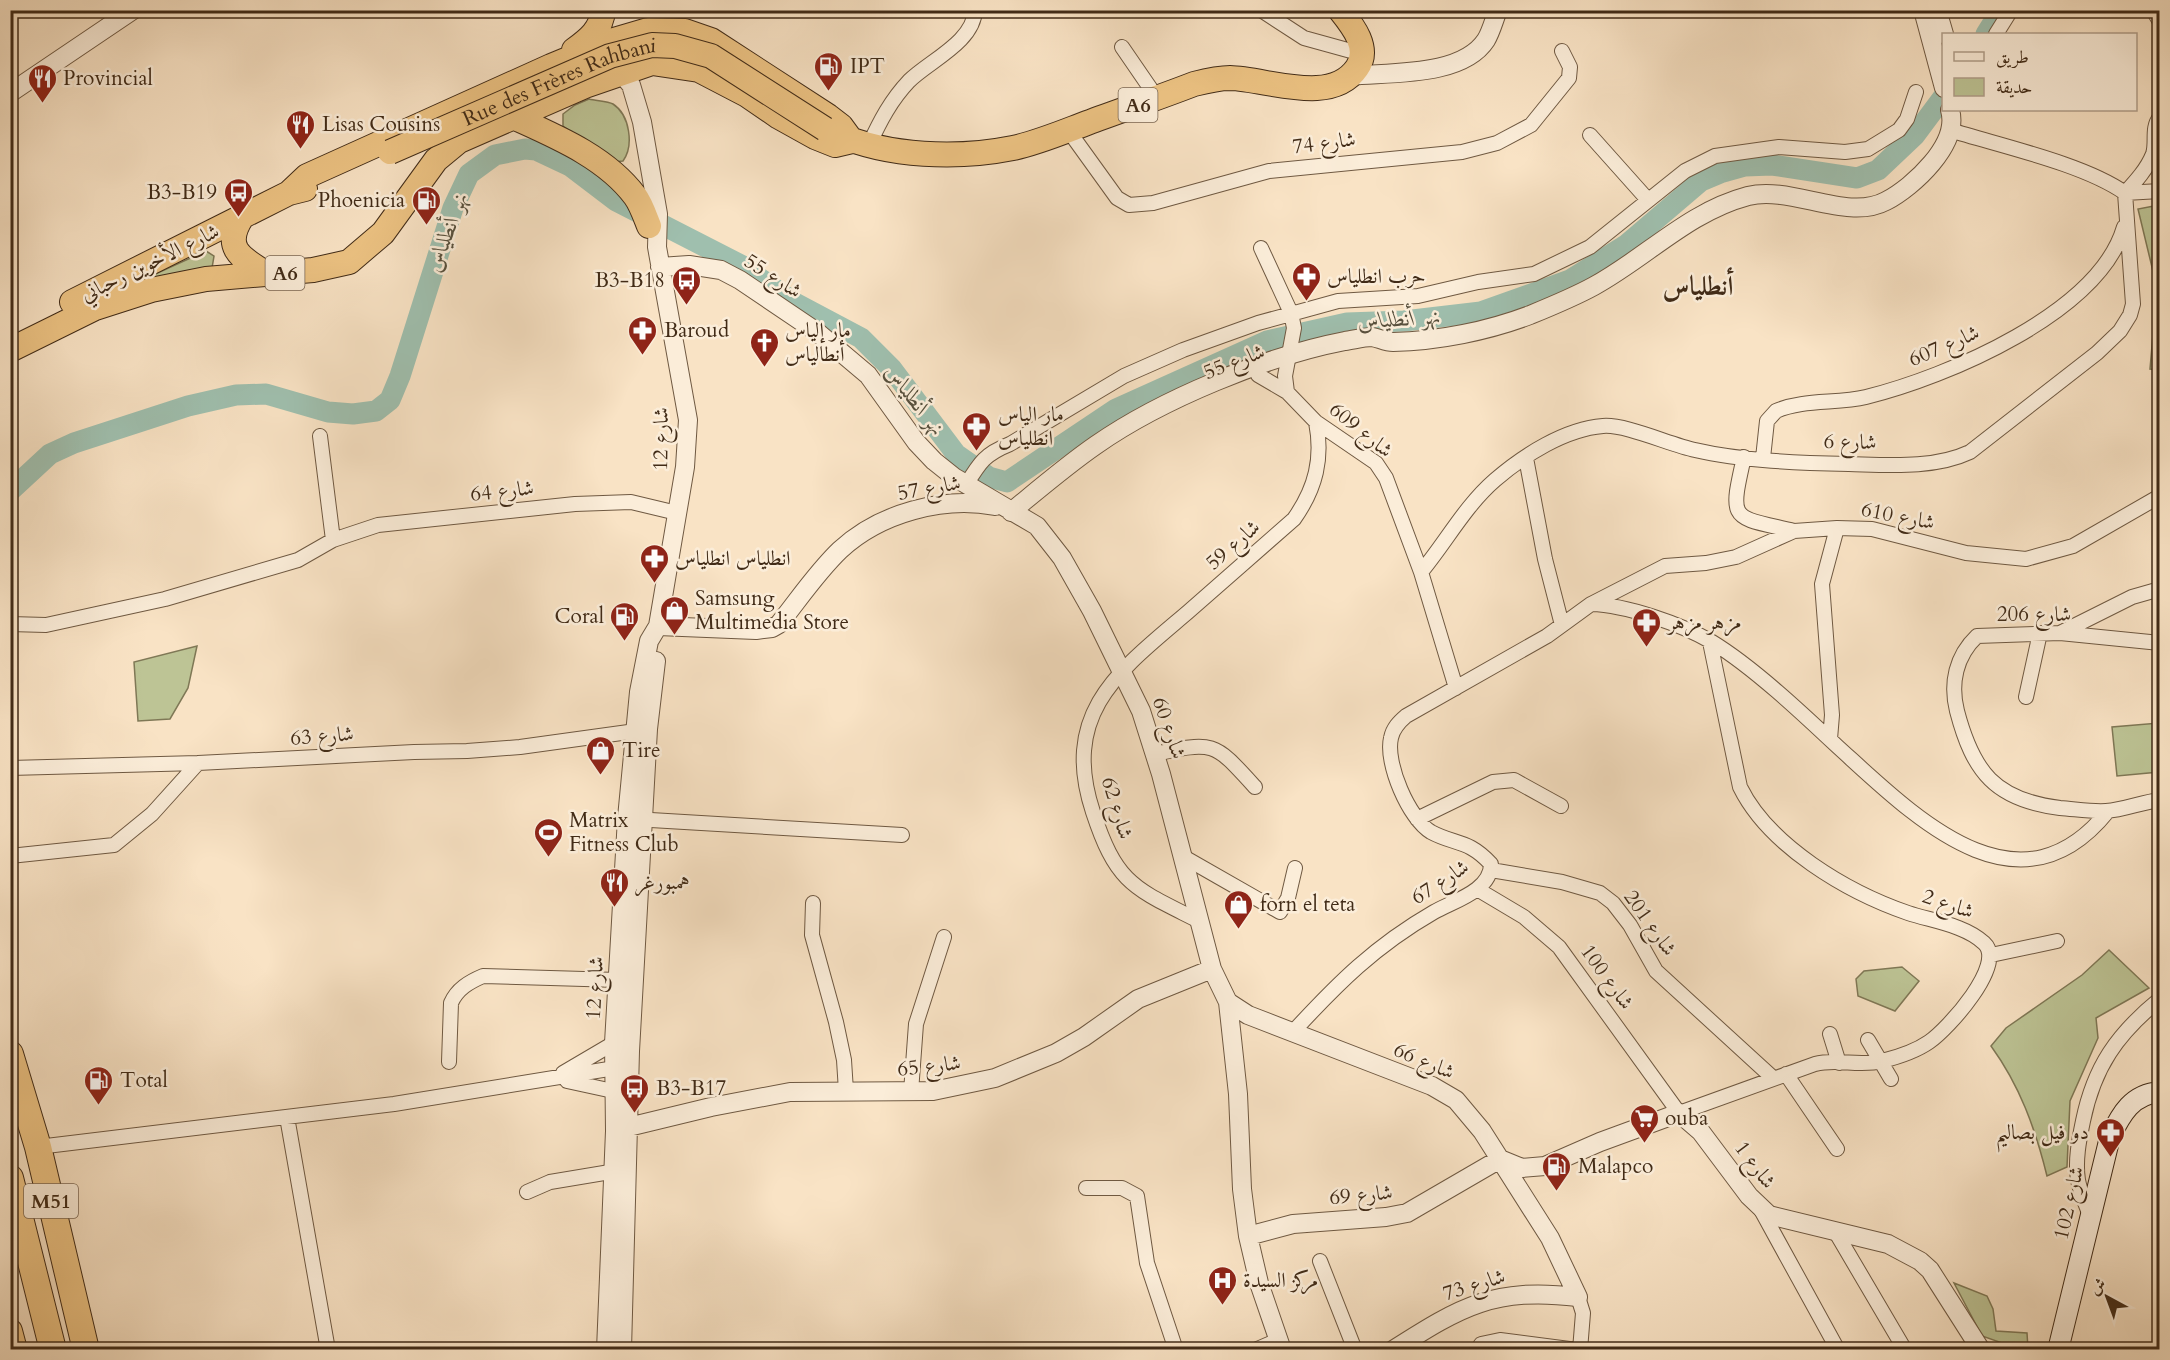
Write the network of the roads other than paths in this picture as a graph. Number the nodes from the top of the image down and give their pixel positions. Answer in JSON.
{"nodes":[{"id":1,"x":133,"y":10,"type":"edge"},
{"id":2,"x":604,"y":10,"type":"edge"},
{"id":3,"x":975,"y":10,"type":"edge"},
{"id":4,"x":1261,"y":10,"type":"edge"},
{"id":5,"x":1340,"y":10,"type":"edge"},
{"id":6,"x":1498,"y":10,"type":"edge"},
{"id":7,"x":1923,"y":10,"type":"edge"},
{"id":8,"x":1937,"y":10,"type":"edge"},
{"id":9,"x":2011,"y":10,"type":"edge"},
{"id":10,"x":2153,"y":10,"type":"edge"},
{"id":11,"x":2160,"y":22,"type":"edge"},
{"id":12,"x":1944,"y":33,"type":"edge"},
{"id":13,"x":1997,"y":33,"type":"edge"},
{"id":14,"x":614,"y":39,"type":"junction"},
{"id":15,"x":1122,"y":47,"type":"dead end"},
{"id":16,"x":1562,"y":51,"type":"dead end"},
{"id":17,"x":1362,"y":54,"type":"junction"},
{"id":18,"x":551,"y":66,"type":"junction"},
{"id":19,"x":621,"y":73,"type":"junction"},
{"id":20,"x":1351,"y":76,"type":"junction"},
{"id":21,"x":1942,"y":80,"type":"edge"},
{"id":22,"x":1916,"y":92,"type":"dead end"},
{"id":23,"x":10,"y":93,"type":"edge"},
{"id":24,"x":1158,"y":98,"type":"junction"},
{"id":25,"x":1952,"y":116,"type":"edge"},
{"id":26,"x":513,"y":117,"type":"junction"},
{"id":27,"x":2160,"y":117,"type":"edge"},
{"id":28,"x":1068,"y":130,"type":"junction"},
{"id":29,"x":1590,"y":135,"type":"dead end"},
{"id":30,"x":860,"y":143,"type":"junction"},
{"id":31,"x":2160,"y":191,"type":"edge"},
{"id":32,"x":289,"y":193,"type":"junction"},
{"id":33,"x":2126,"y":193,"type":"junction"},
{"id":34,"x":1648,"y":200,"type":"junction"},
{"id":35,"x":242,"y":217,"type":"junction"},
{"id":36,"x":2126,"y":222,"type":"junction"},
{"id":37,"x":651,"y":223,"type":"junction"},
{"id":38,"x":188,"y":244,"type":"junction"},
{"id":39,"x":1261,"y":248,"type":"dead end"},
{"id":40,"x":660,"y":267,"type":"junction"},
{"id":41,"x":267,"y":274,"type":"junction"},
{"id":42,"x":206,"y":279,"type":"junction"},
{"id":43,"x":1291,"y":313,"type":"junction"},
{"id":44,"x":10,"y":333,"type":"edge"},
{"id":45,"x":10,"y":350,"type":"edge"},
{"id":46,"x":1290,"y":355,"type":"junction"},
{"id":47,"x":1258,"y":375,"type":"junction"},
{"id":48,"x":1287,"y":392,"type":"junction"},
{"id":49,"x":1316,"y":422,"type":"junction"},
{"id":50,"x":320,"y":436,"type":"dead end"},
{"id":51,"x":1744,"y":457,"type":"junction"},
{"id":52,"x":1526,"y":458,"type":"junction"},
{"id":53,"x":1763,"y":458,"type":"junction"},
{"id":54,"x":964,"y":479,"type":"junction"},
{"id":55,"x":2160,"y":496,"type":"edge"},
{"id":56,"x":945,"y":505,"type":"junction"},
{"id":57,"x":1011,"y":512,"type":"junction"},
{"id":58,"x":677,"y":513,"type":"junction"},
{"id":59,"x":1837,"y":528,"type":"junction"},
{"id":60,"x":1794,"y":531,"type":"junction"},
{"id":61,"x":333,"y":540,"type":"junction"},
{"id":62,"x":1420,"y":572,"type":"junction"},
{"id":63,"x":2160,"y":589,"type":"edge"},
{"id":64,"x":1591,"y":604,"type":"junction"},
{"id":65,"x":10,"y":624,"type":"edge"},
{"id":66,"x":1563,"y":625,"type":"junction"},
{"id":67,"x":657,"y":629,"type":"junction"},
{"id":68,"x":2040,"y":633,"type":"junction"},
{"id":69,"x":2060,"y":633,"type":"junction"},
{"id":70,"x":1710,"y":642,"type":"junction"},
{"id":71,"x":2160,"y":643,"type":"edge"},
{"id":72,"x":1121,"y":670,"type":"junction"},
{"id":73,"x":1456,"y":688,"type":"junction"},
{"id":74,"x":2026,"y":698,"type":"dead end"},
{"id":75,"x":642,"y":730,"type":"junction"},
{"id":76,"x":1830,"y":739,"type":"junction"},
{"id":77,"x":1155,"y":754,"type":"junction"},
{"id":78,"x":198,"y":763,"type":"junction"},
{"id":79,"x":10,"y":768,"type":"edge"},
{"id":80,"x":1255,"y":787,"type":"dead end"},
{"id":81,"x":2160,"y":800,"type":"edge"},
{"id":82,"x":1561,"y":806,"type":"dead end"},
{"id":83,"x":2108,"y":811,"type":"junction"},
{"id":84,"x":635,"y":819,"type":"junction"},
{"id":85,"x":1417,"y":819,"type":"junction"},
{"id":86,"x":902,"y":835,"type":"dead end"},
{"id":87,"x":10,"y":856,"type":"edge"},
{"id":88,"x":1182,"y":856,"type":"junction"},
{"id":89,"x":1295,"y":868,"type":"dead end"},
{"id":90,"x":1491,"y":870,"type":"junction"},
{"id":91,"x":1477,"y":889,"type":"junction"},
{"id":92,"x":813,"y":903,"type":"dead end"},
{"id":93,"x":1199,"y":921,"type":"junction"},
{"id":94,"x":944,"y":937,"type":"dead end"},
{"id":95,"x":2057,"y":941,"type":"dead end"},
{"id":96,"x":1991,"y":955,"type":"junction"},
{"id":97,"x":1212,"y":969,"type":"junction"},
{"id":98,"x":618,"y":980,"type":"junction"},
{"id":99,"x":2160,"y":999,"type":"edge"},
{"id":100,"x":1227,"y":1002,"type":"junction"},
{"id":101,"x":1292,"y":1033,"type":"junction"},
{"id":102,"x":1830,"y":1034,"type":"dead end"},
{"id":103,"x":1868,"y":1040,"type":"dead end"},
{"id":104,"x":614,"y":1043,"type":"junction"},
{"id":105,"x":10,"y":1054,"type":"edge"},
{"id":106,"x":449,"y":1062,"type":"dead end"},
{"id":107,"x":1881,"y":1062,"type":"junction"},
{"id":108,"x":1839,"y":1063,"type":"junction"},
{"id":109,"x":622,"y":1067,"type":"junction"},
{"id":110,"x":1780,"y":1076,"type":"junction"},
{"id":111,"x":554,"y":1078,"type":"junction"},
{"id":112,"x":1891,"y":1079,"type":"dead end"},
{"id":113,"x":614,"y":1091,"type":"junction"},
{"id":114,"x":846,"y":1091,"type":"junction"},
{"id":115,"x":910,"y":1092,"type":"junction"},
{"id":116,"x":2160,"y":1092,"type":"edge"},
{"id":117,"x":1679,"y":1113,"type":"junction"},
{"id":118,"x":287,"y":1117,"type":"junction"},
{"id":119,"x":621,"y":1130,"type":"junction"},
{"id":120,"x":38,"y":1147,"type":"junction"},
{"id":121,"x":1837,"y":1149,"type":"dead end"},
{"id":122,"x":1500,"y":1159,"type":"junction"},
{"id":123,"x":620,"y":1170,"type":"junction"},
{"id":124,"x":10,"y":1178,"type":"edge"},
{"id":125,"x":1086,"y":1188,"type":"dead end"},
{"id":126,"x":527,"y":1192,"type":"dead end"},
{"id":127,"x":1761,"y":1210,"type":"junction"},
{"id":128,"x":2091,"y":1217,"type":"junction"},
{"id":129,"x":1834,"y":1231,"type":"junction"},
{"id":130,"x":1248,"y":1236,"type":"junction"},
{"id":131,"x":1320,"y":1261,"type":"dead end"},
{"id":132,"x":1578,"y":1297,"type":"junction"},
{"id":133,"x":46,"y":1320,"type":"junction"},
{"id":134,"x":10,"y":1331,"type":"edge"},
{"id":135,"x":1280,"y":1345,"type":"edge"},
{"id":136,"x":15,"y":1350,"type":"edge"},
{"id":137,"x":42,"y":1350,"type":"edge"},
{"id":138,"x":53,"y":1350,"type":"edge"},
{"id":139,"x":86,"y":1350,"type":"edge"},
{"id":140,"x":328,"y":1350,"type":"edge"},
{"id":141,"x":606,"y":1350,"type":"edge"},
{"id":142,"x":622,"y":1350,"type":"edge"},
{"id":143,"x":1176,"y":1350,"type":"edge"},
{"id":144,"x":1255,"y":1350,"type":"edge"},
{"id":145,"x":1355,"y":1350,"type":"edge"},
{"id":146,"x":1393,"y":1350,"type":"edge"},
{"id":147,"x":1478,"y":1350,"type":"edge"},
{"id":148,"x":1578,"y":1350,"type":"edge"},
{"id":149,"x":1838,"y":1350,"type":"edge"},
{"id":150,"x":1905,"y":1350,"type":"edge"},
{"id":151,"x":1981,"y":1350,"type":"edge"},
{"id":152,"x":2058,"y":1350,"type":"edge"}],
"edges":[{"from":1,"to":23,"type":"street"},
{"from":2,"to":14,"type":"street","name":"شارع 12"},
{"from":2,"to":18,"type":"highway"},
{"from":3,"to":30,"type":"street"},
{"from":4,"to":17,"type":"street"},
{"from":5,"to":17,"type":"highway"},
{"from":6,"to":20,"type":"street"},
{"from":7,"to":21,"type":"street"},
{"from":8,"to":12,"type":"street"},
{"from":9,"to":13,"type":"street"},
{"from":10,"to":11,"type":"street"},
{"from":14,"to":18,"type":"highway"},
{"from":14,"to":19,"type":"street","name":"شارع 12"},
{"from":14,"to":30,"type":"highway"},
{"from":15,"to":24,"type":"street"},
{"from":16,"to":28,"type":"street","name":"شارع 74"},
{"from":17,"to":20,"type":"highway"},
{"from":18,"to":32,"type":"highway"},
{"from":19,"to":26,"type":"highway","name":"Rue des Frères Rahbani","number":"A6"},
{"from":19,"to":30,"type":"highway","name":"Rue des Frères Rahbani","number":"A6"},
{"from":19,"to":37,"type":"street","name":"شارع 12"},
{"from":20,"to":24,"type":"highway","number":"A6"},
{"from":22,"to":34,"type":"street"},
{"from":24,"to":28,"type":"highway","number":"A6"},
{"from":25,"to":33,"type":"street"},
{"from":25,"to":46,"type":"street","name":"شارع 55"},
{"from":26,"to":37,"type":"highway"},
{"from":26,"to":41,"type":"highway","name":"شارع الأخوين رحباني","number":"A6"},
{"from":27,"to":33,"type":"street"},
{"from":28,"to":30,"type":"highway","number":"A6"},
{"from":29,"to":34,"type":"street"},
{"from":30,"to":32,"type":"highway","name":"Rue des Frères Rahbani","number":"A6","bridge":true},
{"from":31,"to":33,"type":"street"},
{"from":32,"to":35,"type":"highway","name":"شارع الأخوين رحباني","number":"A6"},
{"from":33,"to":36,"type":"street","name":"شارع 6"},
{"from":34,"to":43,"type":"street"},
{"from":35,"to":38,"type":"highway","name":"شارع الأخوين رحباني","number":"A6"},
{"from":35,"to":41,"type":"highway"},
{"from":36,"to":53,"type":"street","name":"شارع 607"},
{"from":36,"to":53,"type":"street","name":"شارع 6"},
{"from":37,"to":40,"type":"street","name":"شارع 12"},
{"from":38,"to":42,"type":"highway"},
{"from":38,"to":44,"type":"highway","name":"شارع الأخوين رحباني","number":"A6"},
{"from":39,"to":43,"type":"street"},
{"from":40,"to":54,"type":"street","name":"شارع 55"},
{"from":40,"to":58,"type":"street","name":"شارع 12"},
{"from":41,"to":42,"type":"highway","name":"شارع الأخوين رحباني","number":"A6"},
{"from":42,"to":45,"type":"highway","name":"شارع الأخوين رحباني","number":"A6"},
{"from":43,"to":46,"type":"street"},
{"from":43,"to":54,"type":"street"},
{"from":46,"to":47,"type":"street","name":"شارع 55"},
{"from":46,"to":48,"type":"street"},
{"from":46,"to":57,"type":"street"},
{"from":47,"to":48,"type":"street","name":"شارع 609"},
{"from":47,"to":57,"type":"street","name":"شارع 55"},
{"from":48,"to":49,"type":"street","name":"شارع 609"},
{"from":49,"to":62,"type":"street","name":"شارع 609"},
{"from":49,"to":72,"type":"street","name":"شارع 59"},
{"from":50,"to":61,"type":"street"},
{"from":51,"to":52,"type":"street","name":"شارع 6"},
{"from":51,"to":53,"type":"street","name":"شارع 6"},
{"from":51,"to":60,"type":"street"},
{"from":52,"to":62,"type":"street","name":"شارع 6"},
{"from":52,"to":66,"type":"street"},
{"from":54,"to":56,"type":"street"},
{"from":54,"to":57,"type":"street","name":"شارع 55"},
{"from":55,"to":59,"type":"street","name":"شارع 610"},
{"from":56,"to":57,"type":"street","name":"شارع 57"},
{"from":56,"to":67,"type":"street","name":"شارع 57"},
{"from":57,"to":72,"type":"street","name":"شارع 60"},
{"from":58,"to":61,"type":"street","name":"شارع 64"},
{"from":58,"to":67,"type":"street","name":"شارع 12"},
{"from":59,"to":60,"type":"street","name":"شارع 610"},
{"from":59,"to":76,"type":"street"},
{"from":60,"to":64,"type":"street","name":"شارع 610"},
{"from":61,"to":65,"type":"street","name":"شارع 64"},
{"from":62,"to":73,"type":"street","name":"شارع 609"},
{"from":63,"to":69,"type":"street"},
{"from":64,"to":66,"type":"street"},
{"from":64,"to":70,"type":"street"},
{"from":66,"to":73,"type":"street"},
{"from":67,"to":75,"type":"street","name":"شارع 12"},
{"from":68,"to":69,"type":"street","name":"شارع 206"},
{"from":68,"to":74,"type":"street"},
{"from":68,"to":83,"type":"street","name":"شارع 206"},
{"from":69,"to":71,"type":"street","name":"شارع 206"},
{"from":70,"to":76,"type":"street"},
{"from":70,"to":96,"type":"street","name":"شارع 2"},
{"from":72,"to":77,"type":"street","name":"شارع 60"},
{"from":72,"to":93,"type":"street","name":"شارع 62"},
{"from":73,"to":85,"type":"street"},
{"from":75,"to":78,"type":"street","name":"شارع 63"},
{"from":75,"to":84,"type":"street","name":"شارع 12"},
{"from":76,"to":83,"type":"street"},
{"from":77,"to":80,"type":"street"},
{"from":77,"to":88,"type":"street","name":"شارع 60"},
{"from":78,"to":79,"type":"street","name":"شارع 63"},
{"from":78,"to":87,"type":"street"},
{"from":81,"to":83,"type":"street"},
{"from":82,"to":85,"type":"street"},
{"from":84,"to":86,"type":"street"},
{"from":84,"to":98,"type":"street","name":"شارع 12"},
{"from":84,"to":109,"type":"street","name":"شارع 12"},
{"from":85,"to":90,"type":"street","name":"شارع 67"},
{"from":88,"to":89,"type":"street"},
{"from":88,"to":93,"type":"street","name":"شارع 60"},
{"from":90,"to":91,"type":"street","name":"شارع 67"},
{"from":90,"to":110,"type":"street","name":"شارع 201"},
{"from":91,"to":101,"type":"street","name":"شارع 67"},
{"from":91,"to":117,"type":"street","name":"شارع 100"},
{"from":92,"to":114,"type":"street"},
{"from":93,"to":97,"type":"street","name":"شارع 60"},
{"from":94,"to":115,"type":"street"},
{"from":95,"to":96,"type":"street"},
{"from":96,"to":107,"type":"street"},
{"from":97,"to":100,"type":"street","name":"شارع 60"},
{"from":97,"to":115,"type":"street","name":"شارع 65"},
{"from":98,"to":104,"type":"street","name":"شارع 12"},
{"from":98,"to":106,"type":"street"},
{"from":99,"to":128,"type":"street"},
{"from":100,"to":101,"type":"street","name":"شارع 66"},
{"from":100,"to":130,"type":"street","name":"شارع 60"},
{"from":101,"to":122,"type":"street","name":"شارع 66"},
{"from":102,"to":108,"type":"street"},
{"from":103,"to":107,"type":"street"},
{"from":104,"to":109,"type":"street","name":"شارع 12"},
{"from":104,"to":111,"type":"street"},
{"from":105,"to":120,"type":"highway","number":"M51"},
{"from":107,"to":108,"type":"street"},
{"from":107,"to":112,"type":"street"},
{"from":108,"to":110,"type":"street"},
{"from":109,"to":111,"type":"street"},
{"from":109,"to":113,"type":"street","name":"شارع 12"},
{"from":109,"to":119,"type":"street","name":"شارع 12"},
{"from":110,"to":117,"type":"street"},
{"from":110,"to":121,"type":"street","name":"شارع 201"},
{"from":111,"to":113,"type":"street"},
{"from":111,"to":118,"type":"street"},
{"from":113,"to":119,"type":"street","name":"شارع 12"},
{"from":114,"to":115,"type":"street","name":"شارع 65"},
{"from":114,"to":119,"type":"street","name":"شارع 65"},
{"from":116,"to":128,"type":"main road","name":"شارع 102"},
{"from":117,"to":122,"type":"street"},
{"from":117,"to":127,"type":"street","name":"شارع 1"},
{"from":118,"to":120,"type":"street"},
{"from":118,"to":140,"type":"street"},
{"from":119,"to":123,"type":"street","name":"شارع 12"},
{"from":120,"to":139,"type":"highway","number":"M51"},
{"from":122,"to":130,"type":"street","name":"شارع 69"},
{"from":122,"to":132,"type":"street","name":"شارع 66"},
{"from":123,"to":126,"type":"street"},
{"from":123,"to":141,"type":"street","name":"شارع 12"},
{"from":123,"to":142,"type":"street","name":"شارع 12"},
{"from":124,"to":133,"type":"highway","number":"M51"},
{"from":125,"to":143,"type":"street"},
{"from":127,"to":129,"type":"street","name":"شارع 1"},
{"from":127,"to":149,"type":"street"},
{"from":128,"to":152,"type":"main road","name":"شارع 102"},
{"from":129,"to":150,"type":"street"},
{"from":129,"to":151,"type":"street","name":"شارع 1"},
{"from":130,"to":135,"type":"street","name":"شارع 60"},
{"from":131,"to":145,"type":"street"},
{"from":132,"to":146,"type":"street","name":"شارع 73"},
{"from":132,"to":148,"type":"street"},
{"from":133,"to":137,"type":"highway"},
{"from":133,"to":138,"type":"highway","number":"M51"},
{"from":134,"to":136,"type":"highway"},
{"from":135,"to":144,"type":"street"},
{"from":147,"to":148,"type":"street"}]}
